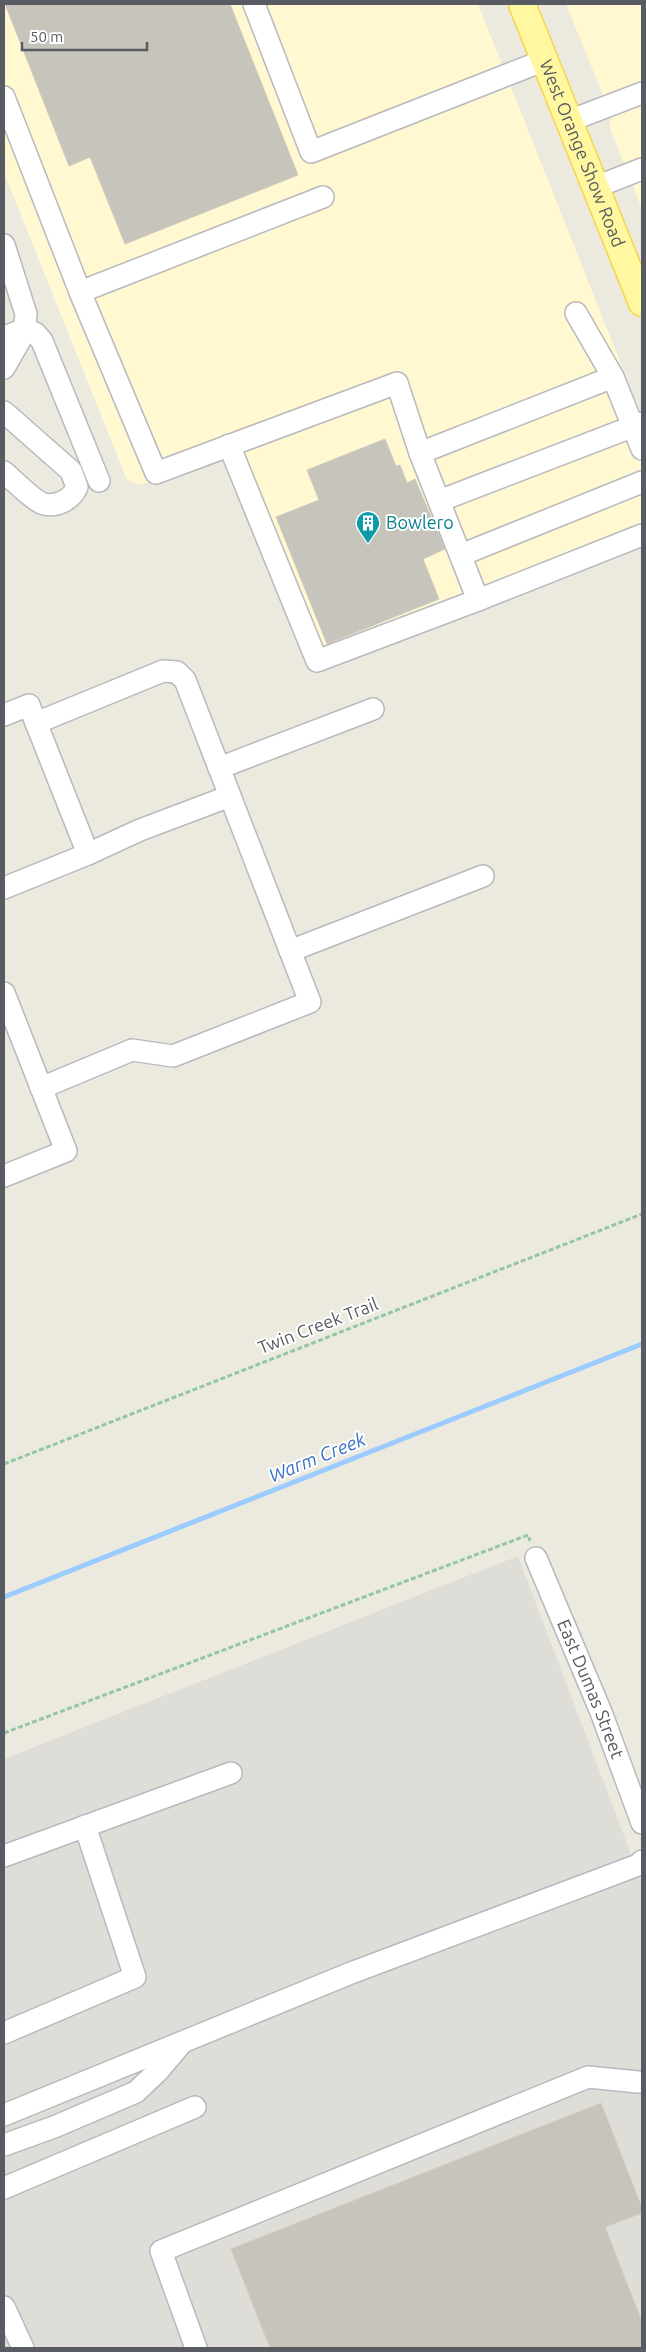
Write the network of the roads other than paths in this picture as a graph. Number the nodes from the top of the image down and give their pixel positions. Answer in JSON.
{"nodes":[{"id":1,"x":254,"y":4,"type":"edge"},
{"id":2,"x":522,"y":4,"type":"edge"},
{"id":3,"x":545,"y":60,"type":"junction"},
{"id":4,"x":642,"y":92,"type":"edge"},
{"id":5,"x":4,"y":97,"type":"edge"},
{"id":6,"x":569,"y":121,"type":"junction"},
{"id":7,"x":642,"y":169,"type":"edge"},
{"id":8,"x":596,"y":187,"type":"junction"},
{"id":9,"x":323,"y":197,"type":"dead end"},
{"id":10,"x":4,"y":245,"type":"edge"},
{"id":11,"x":9,"y":278,"type":"edge"},
{"id":12,"x":80,"y":292,"type":"junction"},
{"id":13,"x":642,"y":303,"type":"edge"},
{"id":14,"x":576,"y":313,"type":"dead end"},
{"id":15,"x":25,"y":329,"type":"junction"},
{"id":16,"x":4,"y":337,"type":"edge"},
{"id":17,"x":4,"y":368,"type":"edge"},
{"id":18,"x":613,"y":377,"type":"junction"},
{"id":19,"x":4,"y":412,"type":"edge"},
{"id":20,"x":638,"y":425,"type":"edge"},
{"id":21,"x":229,"y":445,"type":"junction"},
{"id":22,"x":642,"y":450,"type":"edge"},
{"id":23,"x":420,"y":453,"type":"junction"},
{"id":24,"x":4,"y":472,"type":"edge"},
{"id":25,"x":99,"y":481,"type":"dead end"},
{"id":26,"x":642,"y":482,"type":"edge"},
{"id":27,"x":439,"y":501,"type":"junction"},
{"id":28,"x":642,"y":534,"type":"edge"},
{"id":29,"x":461,"y":555,"type":"junction"},
{"id":30,"x":478,"y":600,"type":"junction"},
{"id":31,"x":373,"y":709,"type":"dead end"},
{"id":32,"x":4,"y":715,"type":"edge"},
{"id":33,"x":36,"y":723,"type":"junction"},
{"id":34,"x":219,"y":768,"type":"junction"},
{"id":35,"x":230,"y":796,"type":"junction"},
{"id":36,"x":88,"y":854,"type":"junction"},
{"id":37,"x":483,"y":876,"type":"dead end"},
{"id":38,"x":4,"y":888,"type":"edge"},
{"id":39,"x":290,"y":951,"type":"junction"},
{"id":40,"x":4,"y":993,"type":"edge"},
{"id":41,"x":41,"y":1088,"type":"junction"},
{"id":42,"x":4,"y":1176,"type":"edge"},
{"id":43,"x":536,"y":1558,"type":"road end"},
{"id":44,"x":231,"y":1773,"type":"dead end"},
{"id":45,"x":642,"y":1823,"type":"edge"},
{"id":46,"x":85,"y":1826,"type":"junction"},
{"id":47,"x":4,"y":1856,"type":"edge"},
{"id":48,"x":642,"y":1861,"type":"edge"},
{"id":49,"x":4,"y":2033,"type":"edge"},
{"id":50,"x":182,"y":2043,"type":"junction"},
{"id":51,"x":641,"y":2085,"type":"edge"},
{"id":52,"x":194,"y":2107,"type":"dead end"},
{"id":53,"x":4,"y":2115,"type":"edge"},
{"id":54,"x":4,"y":2146,"type":"edge"},
{"id":55,"x":4,"y":2188,"type":"edge"},
{"id":56,"x":4,"y":2307,"type":"edge"},
{"id":57,"x":23,"y":2348,"type":"edge"},
{"id":58,"x":196,"y":2348,"type":"edge"}],
"edges":[{"from":1,"to":3,"type":"street"},
{"from":2,"to":3,"type":"main road","name":"West Orange Show Road"},
{"from":3,"to":6,"type":"main road","name":"West Orange Show Road"},
{"from":4,"to":6,"type":"street"},
{"from":5,"to":12,"type":"street"},
{"from":6,"to":8,"type":"main road","name":"West Orange Show Road"},
{"from":7,"to":8,"type":"street"},
{"from":8,"to":13,"type":"main road","name":"West Orange Show Road"},
{"from":9,"to":12,"type":"street"},
{"from":10,"to":11,"type":"street"},
{"from":11,"to":15,"type":"street"},
{"from":12,"to":21,"type":"street"},
{"from":14,"to":18,"type":"street"},
{"from":15,"to":16,"type":"street"},
{"from":15,"to":17,"type":"street"},
{"from":15,"to":25,"type":"street"},
{"from":18,"to":20,"type":"street"},
{"from":18,"to":23,"type":"street"},
{"from":19,"to":24,"type":"street"},
{"from":20,"to":22,"type":"street"},
{"from":20,"to":27,"type":"street"},
{"from":21,"to":23,"type":"street"},
{"from":21,"to":30,"type":"street"},
{"from":23,"to":27,"type":"street"},
{"from":26,"to":29,"type":"street"},
{"from":27,"to":29,"type":"street"},
{"from":28,"to":30,"type":"street"},
{"from":29,"to":30,"type":"street"},
{"from":31,"to":34,"type":"street"},
{"from":32,"to":33,"type":"street"},
{"from":33,"to":34,"type":"street"},
{"from":33,"to":36,"type":"street"},
{"from":34,"to":35,"type":"street"},
{"from":35,"to":36,"type":"street"},
{"from":35,"to":39,"type":"street"},
{"from":36,"to":38,"type":"street"},
{"from":37,"to":39,"type":"street"},
{"from":39,"to":41,"type":"street"},
{"from":40,"to":41,"type":"street"},
{"from":41,"to":42,"type":"street"},
{"from":43,"to":45,"type":"street","name":"East Dumas Street"},
{"from":44,"to":46,"type":"street"},
{"from":46,"to":47,"type":"street"},
{"from":46,"to":49,"type":"street"},
{"from":48,"to":50,"type":"street"},
{"from":50,"to":53,"type":"street"},
{"from":50,"to":54,"type":"street"},
{"from":51,"to":58,"type":"street"},
{"from":52,"to":55,"type":"street"},
{"from":56,"to":57,"type":"street"}]}
